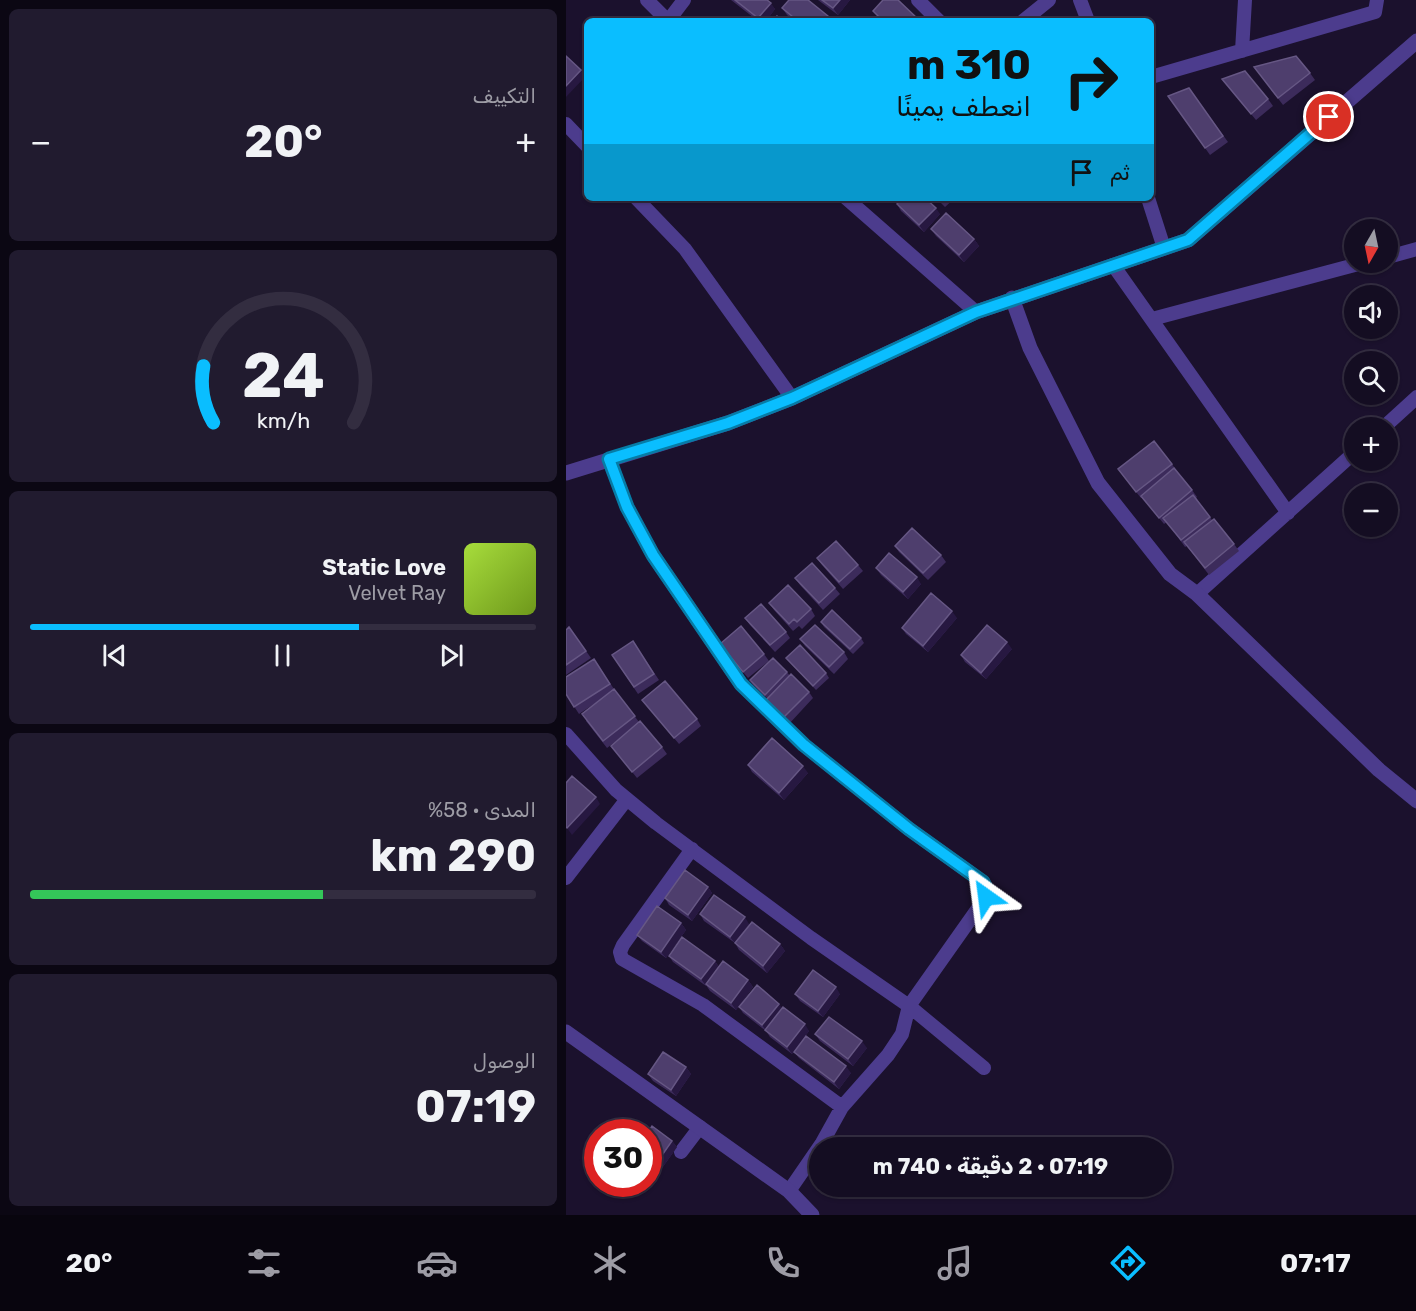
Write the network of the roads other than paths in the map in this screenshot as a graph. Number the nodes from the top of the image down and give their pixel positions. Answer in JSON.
{"nodes":[{"id":1,"x":647,"y":0,"type":"edge"},
{"id":2,"x":684,"y":0,"type":"edge"},
{"id":3,"x":918,"y":0,"type":"edge"},
{"id":4,"x":1049,"y":0,"type":"edge"},
{"id":5,"x":1080,"y":0,"type":"edge"},
{"id":6,"x":1245,"y":0,"type":"edge"},
{"id":7,"x":1376,"y":0,"type":"edge"},
{"id":8,"x":665,"y":18,"type":"edge"},
{"id":9,"x":670,"y":18,"type":"edge"},
{"id":10,"x":936,"y":18,"type":"edge"},
{"id":11,"x":1027,"y":18,"type":"edge"},
{"id":12,"x":1087,"y":18,"type":"edge"},
{"id":13,"x":1416,"y":41,"type":"edge"},
{"id":14,"x":1242,"y":51,"type":"junction"},
{"id":15,"x":1154,"y":76,"type":"edge"},
{"id":16,"x":566,"y":124,"type":"edge"},
{"id":17,"x":584,"y":143,"type":"edge"},
{"id":18,"x":639,"y":201,"type":"edge"},
{"id":19,"x":851,"y":201,"type":"edge"},
{"id":20,"x":1149,"y":201,"type":"edge"},
{"id":21,"x":1164,"y":248,"type":"junction"},
{"id":22,"x":1416,"y":249,"type":"edge"},
{"id":23,"x":1398,"y":254,"type":"edge"},
{"id":24,"x":1113,"y":265,"type":"junction"},
{"id":25,"x":1344,"y":268,"type":"edge"},
{"id":26,"x":1012,"y":298,"type":"junction"},
{"id":27,"x":976,"y":312,"type":"junction"},
{"id":28,"x":1152,"y":319,"type":"junction"},
{"id":29,"x":1416,"y":397,"type":"edge"},
{"id":30,"x":792,"y":398,"type":"junction"},
{"id":31,"x":1395,"y":417,"type":"edge"},
{"id":32,"x":609,"y":459,"type":"junction"},
{"id":33,"x":1344,"y":462,"type":"edge"},
{"id":34,"x":566,"y":473,"type":"edge"},
{"id":35,"x":1288,"y":513,"type":"junction"},
{"id":36,"x":1197,"y":594,"type":"junction"},
{"id":37,"x":566,"y":734,"type":"edge"},
{"id":38,"x":627,"y":799,"type":"junction"},
{"id":39,"x":1416,"y":801,"type":"edge"},
{"id":40,"x":692,"y":849,"type":"junction"},
{"id":41,"x":566,"y":878,"type":"edge"},
{"id":42,"x":909,"y":1006,"type":"junction"},
{"id":43,"x":566,"y":1032,"type":"edge"},
{"id":44,"x":984,"y":1068,"type":"dead end"},
{"id":45,"x":842,"y":1107,"type":"junction"},
{"id":46,"x":700,"y":1127,"type":"junction"},
{"id":47,"x":681,"y":1152,"type":"dead end"},
{"id":48,"x":789,"y":1191,"type":"junction"},
{"id":49,"x":812,"y":1215,"type":"edge"}],
"edges":[{"from":1,"to":8,"type":"street"},
{"from":2,"to":9,"type":"street"},
{"from":3,"to":10,"type":"street"},
{"from":4,"to":11,"type":"street"},
{"from":5,"to":12,"type":"street"},
{"from":6,"to":14,"type":"street"},
{"from":7,"to":14,"type":"street"},
{"from":13,"to":21,"type":"street"},
{"from":14,"to":15,"type":"street"},
{"from":16,"to":17,"type":"street"},
{"from":18,"to":30,"type":"street"},
{"from":19,"to":27,"type":"street"},
{"from":20,"to":21,"type":"street"},
{"from":21,"to":24,"type":"street"},
{"from":22,"to":23,"type":"street"},
{"from":24,"to":26,"type":"street"},
{"from":24,"to":28,"type":"street"},
{"from":25,"to":28,"type":"street"},
{"from":26,"to":27,"type":"street"},
{"from":26,"to":36,"type":"street"},
{"from":27,"to":30,"type":"street"},
{"from":28,"to":35,"type":"street"},
{"from":29,"to":31,"type":"street"},
{"from":30,"to":32,"type":"street"},
{"from":32,"to":34,"type":"street"},
{"from":32,"to":42,"type":"street"},
{"from":33,"to":35,"type":"street"},
{"from":35,"to":36,"type":"street"},
{"from":36,"to":39,"type":"street"},
{"from":37,"to":38,"type":"street"},
{"from":38,"to":40,"type":"street"},
{"from":38,"to":41,"type":"street"},
{"from":40,"to":42,"type":"street"},
{"from":40,"to":45,"type":"street"},
{"from":42,"to":44,"type":"street"},
{"from":42,"to":45,"type":"street"},
{"from":43,"to":46,"type":"street"},
{"from":45,"to":48,"type":"street"},
{"from":46,"to":47,"type":"street"},
{"from":46,"to":48,"type":"street"},
{"from":48,"to":49,"type":"street"}]}
